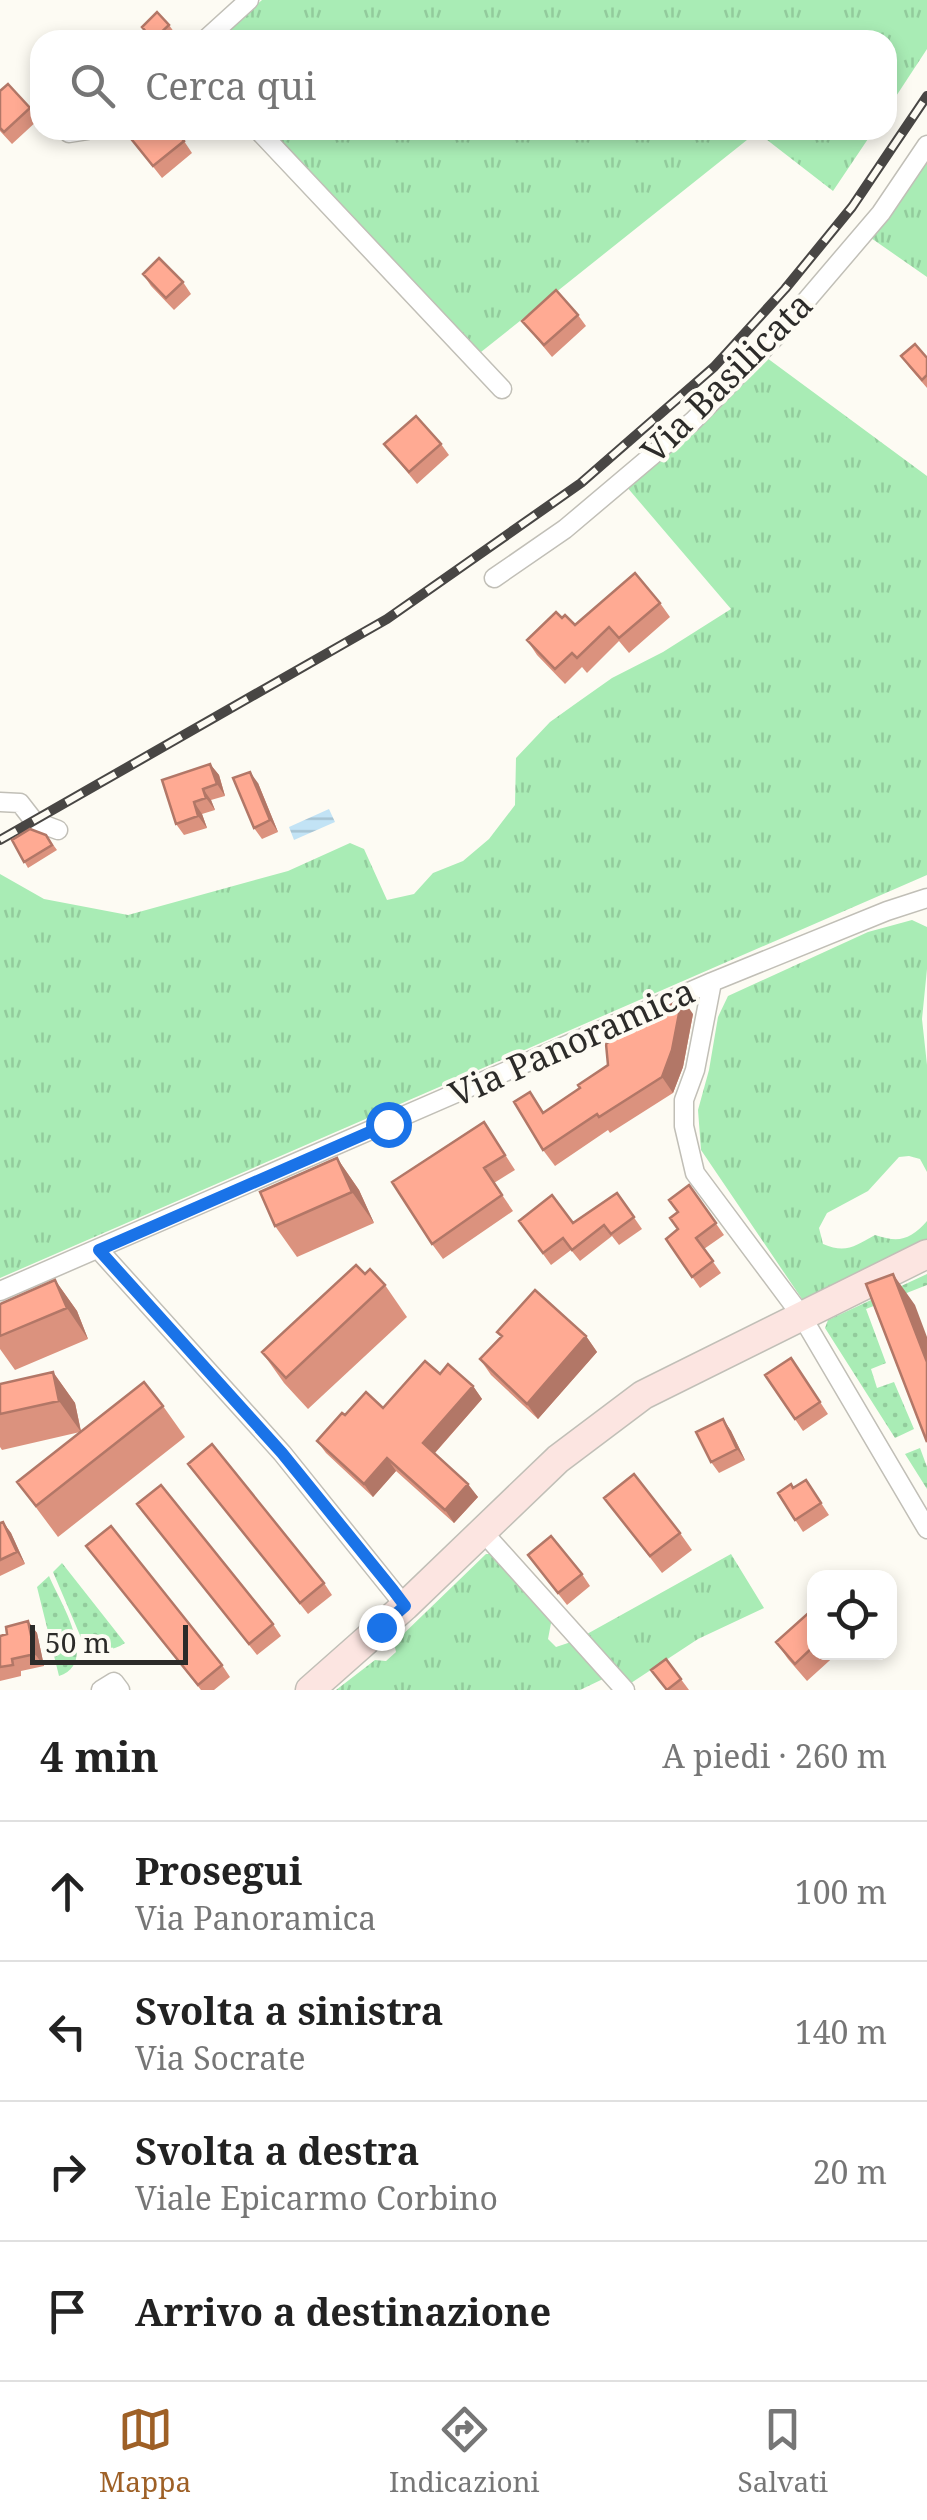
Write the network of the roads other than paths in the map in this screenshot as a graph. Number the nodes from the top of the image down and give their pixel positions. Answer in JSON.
{"nodes":[{"id":1,"x":249,"y":0,"type":"edge"},
{"id":2,"x":217,"y":30,"type":"edge"},
{"id":3,"x":267,"y":140,"type":"edge"},
{"id":4,"x":927,"y":145,"type":"edge"},
{"id":5,"x":502,"y":389,"type":"dead end"},
{"id":6,"x":494,"y":578,"type":"dead end"},
{"id":7,"x":0,"y":802,"type":"edge"},
{"id":8,"x":58,"y":830,"type":"dead end"},
{"id":9,"x":927,"y":898,"type":"edge"},
{"id":10,"x":712,"y":982,"type":"junction"},
{"id":11,"x":99,"y":1250,"type":"junction"},
{"id":12,"x":927,"y":1254,"type":"edge"},
{"id":13,"x":0,"y":1291,"type":"edge"},
{"id":14,"x":801,"y":1316,"type":"junction"},
{"id":15,"x":927,"y":1529,"type":"edge"},
{"id":16,"x":483,"y":1532,"type":"junction"},
{"id":17,"x":405,"y":1606,"type":"junction"},
{"id":18,"x":101,"y":1690,"type":"edge"},
{"id":19,"x":120,"y":1690,"type":"edge"},
{"id":20,"x":310,"y":1690,"type":"edge"},
{"id":21,"x":625,"y":1690,"type":"edge"}],
"edges":[{"from":1,"to":2,"type":"street"},
{"from":3,"to":5,"type":"street"},
{"from":4,"to":6,"type":"street","name":"Via Basilicata"},
{"from":7,"to":8,"type":"street"},
{"from":9,"to":10,"type":"street","name":"Via Panoramica"},
{"from":10,"to":11,"type":"street","name":"Via Panoramica"},
{"from":10,"to":14,"type":"street"},
{"from":11,"to":13,"type":"street","name":"Via Panoramica"},
{"from":11,"to":17,"type":"street"},
{"from":12,"to":14,"type":"main road"},
{"from":14,"to":15,"type":"street"},
{"from":14,"to":16,"type":"main road"},
{"from":16,"to":17,"type":"main road"},
{"from":16,"to":21,"type":"street"},
{"from":17,"to":20,"type":"main road"},
{"from":18,"to":19,"type":"street"}]}
